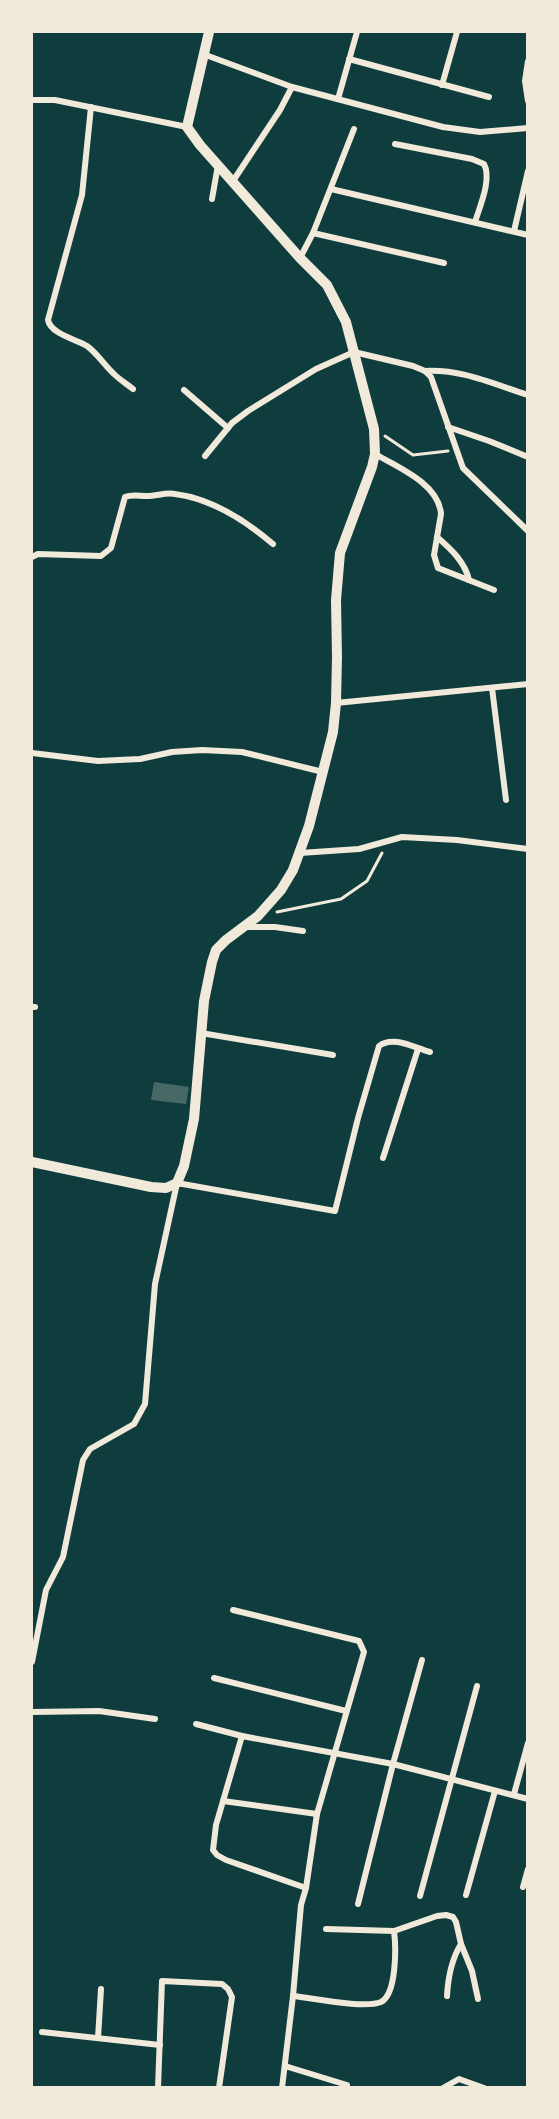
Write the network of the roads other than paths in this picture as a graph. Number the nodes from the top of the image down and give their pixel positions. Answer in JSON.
{"nodes":[{"id":1,"x":209,"y":32,"type":"edge"},
{"id":2,"x":357,"y":32,"type":"edge"},
{"id":3,"x":457,"y":32,"type":"edge"},
{"id":4,"x":203,"y":54,"type":"junction"},
{"id":5,"x":349,"y":59,"type":"junction"},
{"id":6,"x":528,"y":61,"type":"edge"},
{"id":7,"x":442,"y":85,"type":"junction"},
{"id":8,"x":292,"y":87,"type":"junction"},
{"id":9,"x":489,"y":97,"type":"dead end"},
{"id":10,"x":338,"y":99,"type":"junction"},
{"id":11,"x":32,"y":100,"type":"edge"},
{"id":12,"x":528,"y":101,"type":"edge"},
{"id":13,"x":91,"y":107,"type":"junction"},
{"id":14,"x":187,"y":127,"type":"junction"},
{"id":15,"x":528,"y":128,"type":"edge"},
{"id":16,"x":354,"y":129,"type":"dead end"},
{"id":17,"x":395,"y":144,"type":"dead end"},
{"id":18,"x":218,"y":164,"type":"junction"},
{"id":19,"x":528,"y":171,"type":"edge"},
{"id":20,"x":233,"y":181,"type":"junction"},
{"id":21,"x":331,"y":189,"type":"junction"},
{"id":22,"x":212,"y":199,"type":"dead end"},
{"id":23,"x":475,"y":222,"type":"junction"},
{"id":24,"x":514,"y":231,"type":"junction"},
{"id":25,"x":313,"y":233,"type":"junction"},
{"id":26,"x":528,"y":235,"type":"edge"},
{"id":27,"x":300,"y":258,"type":"junction"},
{"id":28,"x":444,"y":263,"type":"dead end"},
{"id":29,"x":354,"y":352,"type":"junction"},
{"id":30,"x":425,"y":371,"type":"junction"},
{"id":31,"x":133,"y":389,"type":"dead end"},
{"id":32,"x":184,"y":390,"type":"dead end"},
{"id":33,"x":528,"y":395,"type":"edge"},
{"id":34,"x":448,"y":427,"type":"junction"},
{"id":35,"x":228,"y":428,"type":"junction"},
{"id":36,"x":375,"y":454,"type":"junction"},
{"id":37,"x":205,"y":456,"type":"dead end"},
{"id":38,"x":528,"y":457,"type":"edge"},
{"id":39,"x":528,"y":531,"type":"edge"},
{"id":40,"x":437,"y":537,"type":"junction"},
{"id":41,"x":273,"y":544,"type":"dead end"},
{"id":42,"x":32,"y":557,"type":"edge"},
{"id":43,"x":470,"y":580,"type":"junction"},
{"id":44,"x":494,"y":590,"type":"dead end"},
{"id":45,"x":528,"y":684,"type":"edge"},
{"id":46,"x":492,"y":688,"type":"junction"},
{"id":47,"x":336,"y":703,"type":"junction"},
{"id":48,"x":32,"y":753,"type":"edge"},
{"id":49,"x":323,"y":771,"type":"junction"},
{"id":50,"x":506,"y":800,"type":"dead end"},
{"id":51,"x":528,"y":849,"type":"edge"},
{"id":52,"x":300,"y":853,"type":"junction"},
{"id":53,"x":241,"y":927,"type":"junction"},
{"id":54,"x":303,"y":931,"type":"dead end"},
{"id":55,"x":201,"y":1033,"type":"junction"},
{"id":56,"x":418,"y":1049,"type":"junction"},
{"id":57,"x":430,"y":1052,"type":"dead end"},
{"id":58,"x":333,"y":1054,"type":"dead end"},
{"id":59,"x":383,"y":1158,"type":"dead end"},
{"id":60,"x":32,"y":1162,"type":"edge"},
{"id":61,"x":177,"y":1183,"type":"junction"},
{"id":62,"x":233,"y":1610,"type":"dead end"},
{"id":63,"x":423,"y":1659,"type":"dead end"},
{"id":64,"x":32,"y":1662,"type":"edge"},
{"id":65,"x":214,"y":1678,"type":"dead end"},
{"id":66,"x":477,"y":1686,"type":"dead end"},
{"id":67,"x":346,"y":1711,"type":"junction"},
{"id":68,"x":32,"y":1712,"type":"edge"},
{"id":69,"x":155,"y":1719,"type":"dead end"},
{"id":70,"x":196,"y":1724,"type":"dead end"},
{"id":71,"x":242,"y":1736,"type":"junction"},
{"id":72,"x":528,"y":1743,"type":"edge"},
{"id":73,"x":334,"y":1754,"type":"junction"},
{"id":74,"x":393,"y":1764,"type":"junction"},
{"id":75,"x":450,"y":1779,"type":"junction"},
{"id":76,"x":495,"y":1791,"type":"junction"},
{"id":77,"x":514,"y":1794,"type":"junction"},
{"id":78,"x":528,"y":1798,"type":"edge"},
{"id":79,"x":223,"y":1801,"type":"junction"},
{"id":80,"x":317,"y":1814,"type":"junction"},
{"id":81,"x":528,"y":1869,"type":"edge"},
{"id":82,"x":523,"y":1887,"type":"dead end"},
{"id":83,"x":306,"y":1888,"type":"junction"},
{"id":84,"x":466,"y":1894,"type":"dead end"},
{"id":85,"x":420,"y":1896,"type":"dead end"},
{"id":86,"x":358,"y":1904,"type":"dead end"},
{"id":87,"x":326,"y":1929,"type":"dead end"},
{"id":88,"x":394,"y":1931,"type":"junction"},
{"id":89,"x":461,"y":1944,"type":"junction"},
{"id":90,"x":101,"y":1989,"type":"dead end"},
{"id":91,"x":293,"y":1996,"type":"junction"},
{"id":92,"x":447,"y":1996,"type":"dead end"},
{"id":93,"x":478,"y":1999,"type":"dead end"},
{"id":94,"x":42,"y":2032,"type":"dead end"},
{"id":95,"x":98,"y":2038,"type":"junction"},
{"id":96,"x":160,"y":2045,"type":"junction"},
{"id":97,"x":285,"y":2066,"type":"junction"},
{"id":98,"x":346,"y":2085,"type":"dead end"},
{"id":99,"x":158,"y":2088,"type":"edge"},
{"id":100,"x":219,"y":2088,"type":"edge"},
{"id":101,"x":282,"y":2088,"type":"edge"},
{"id":102,"x":443,"y":2088,"type":"edge"},
{"id":103,"x":484,"y":2088,"type":"edge"}],
"edges":[{"from":1,"to":4,"type":"street"},
{"from":2,"to":5,"type":"street"},
{"from":3,"to":7,"type":"street"},
{"from":4,"to":8,"type":"street"},
{"from":4,"to":14,"type":"street"},
{"from":5,"to":7,"type":"street"},
{"from":5,"to":10,"type":"street"},
{"from":6,"to":12,"type":"street"},
{"from":7,"to":9,"type":"street"},
{"from":8,"to":10,"type":"street"},
{"from":8,"to":20,"type":"street"},
{"from":10,"to":15,"type":"street"},
{"from":11,"to":13,"type":"street"},
{"from":13,"to":14,"type":"street"},
{"from":13,"to":31,"type":"street"},
{"from":14,"to":18,"type":"street"},
{"from":16,"to":21,"type":"street"},
{"from":17,"to":23,"type":"street"},
{"from":18,"to":20,"type":"street"},
{"from":18,"to":22,"type":"street"},
{"from":19,"to":24,"type":"street"},
{"from":20,"to":27,"type":"street"},
{"from":21,"to":23,"type":"street"},
{"from":21,"to":25,"type":"street"},
{"from":23,"to":24,"type":"street"},
{"from":24,"to":26,"type":"street"},
{"from":25,"to":27,"type":"street"},
{"from":25,"to":28,"type":"street"},
{"from":27,"to":29,"type":"street"},
{"from":29,"to":30,"type":"street"},
{"from":29,"to":35,"type":"street"},
{"from":29,"to":36,"type":"street"},
{"from":30,"to":33,"type":"street"},
{"from":30,"to":34,"type":"street"},
{"from":32,"to":35,"type":"street"},
{"from":34,"to":38,"type":"street"},
{"from":34,"to":39,"type":"street"},
{"from":35,"to":37,"type":"street"},
{"from":36,"to":40,"type":"street"},
{"from":36,"to":47,"type":"street"},
{"from":40,"to":43,"type":"street"},
{"from":40,"to":43,"type":"street"},
{"from":41,"to":42,"type":"street"},
{"from":43,"to":44,"type":"street"},
{"from":45,"to":46,"type":"street"},
{"from":46,"to":47,"type":"street"},
{"from":46,"to":50,"type":"street"},
{"from":47,"to":49,"type":"street"},
{"from":48,"to":49,"type":"street"},
{"from":49,"to":52,"type":"street"},
{"from":51,"to":52,"type":"street"},
{"from":52,"to":53,"type":"street"},
{"from":53,"to":54,"type":"street"},
{"from":53,"to":55,"type":"street"},
{"from":55,"to":58,"type":"street"},
{"from":55,"to":61,"type":"street"},
{"from":56,"to":57,"type":"street"},
{"from":56,"to":59,"type":"street"},
{"from":56,"to":61,"type":"street"},
{"from":60,"to":61,"type":"street"},
{"from":61,"to":64,"type":"street"},
{"from":62,"to":67,"type":"street"},
{"from":63,"to":74,"type":"street"},
{"from":65,"to":67,"type":"street"},
{"from":66,"to":75,"type":"street"},
{"from":67,"to":73,"type":"street"},
{"from":68,"to":69,"type":"street"},
{"from":70,"to":71,"type":"street"},
{"from":71,"to":73,"type":"street"},
{"from":71,"to":79,"type":"street"},
{"from":72,"to":77,"type":"street"},
{"from":73,"to":74,"type":"street"},
{"from":73,"to":80,"type":"street"},
{"from":74,"to":75,"type":"street"},
{"from":74,"to":86,"type":"street"},
{"from":75,"to":76,"type":"street"},
{"from":75,"to":85,"type":"street"},
{"from":76,"to":77,"type":"street"},
{"from":76,"to":84,"type":"street"},
{"from":77,"to":78,"type":"street"},
{"from":79,"to":80,"type":"street"},
{"from":79,"to":83,"type":"street"},
{"from":80,"to":83,"type":"street"},
{"from":81,"to":82,"type":"street"},
{"from":83,"to":91,"type":"street"},
{"from":87,"to":88,"type":"street"},
{"from":88,"to":89,"type":"street"},
{"from":88,"to":91,"type":"street"},
{"from":89,"to":92,"type":"street"},
{"from":89,"to":93,"type":"street"},
{"from":90,"to":95,"type":"street"},
{"from":91,"to":97,"type":"street"},
{"from":94,"to":95,"type":"street"},
{"from":95,"to":96,"type":"street"},
{"from":96,"to":99,"type":"street"},
{"from":96,"to":100,"type":"street"},
{"from":97,"to":98,"type":"street"},
{"from":97,"to":101,"type":"street"},
{"from":102,"to":103,"type":"street"}]}
